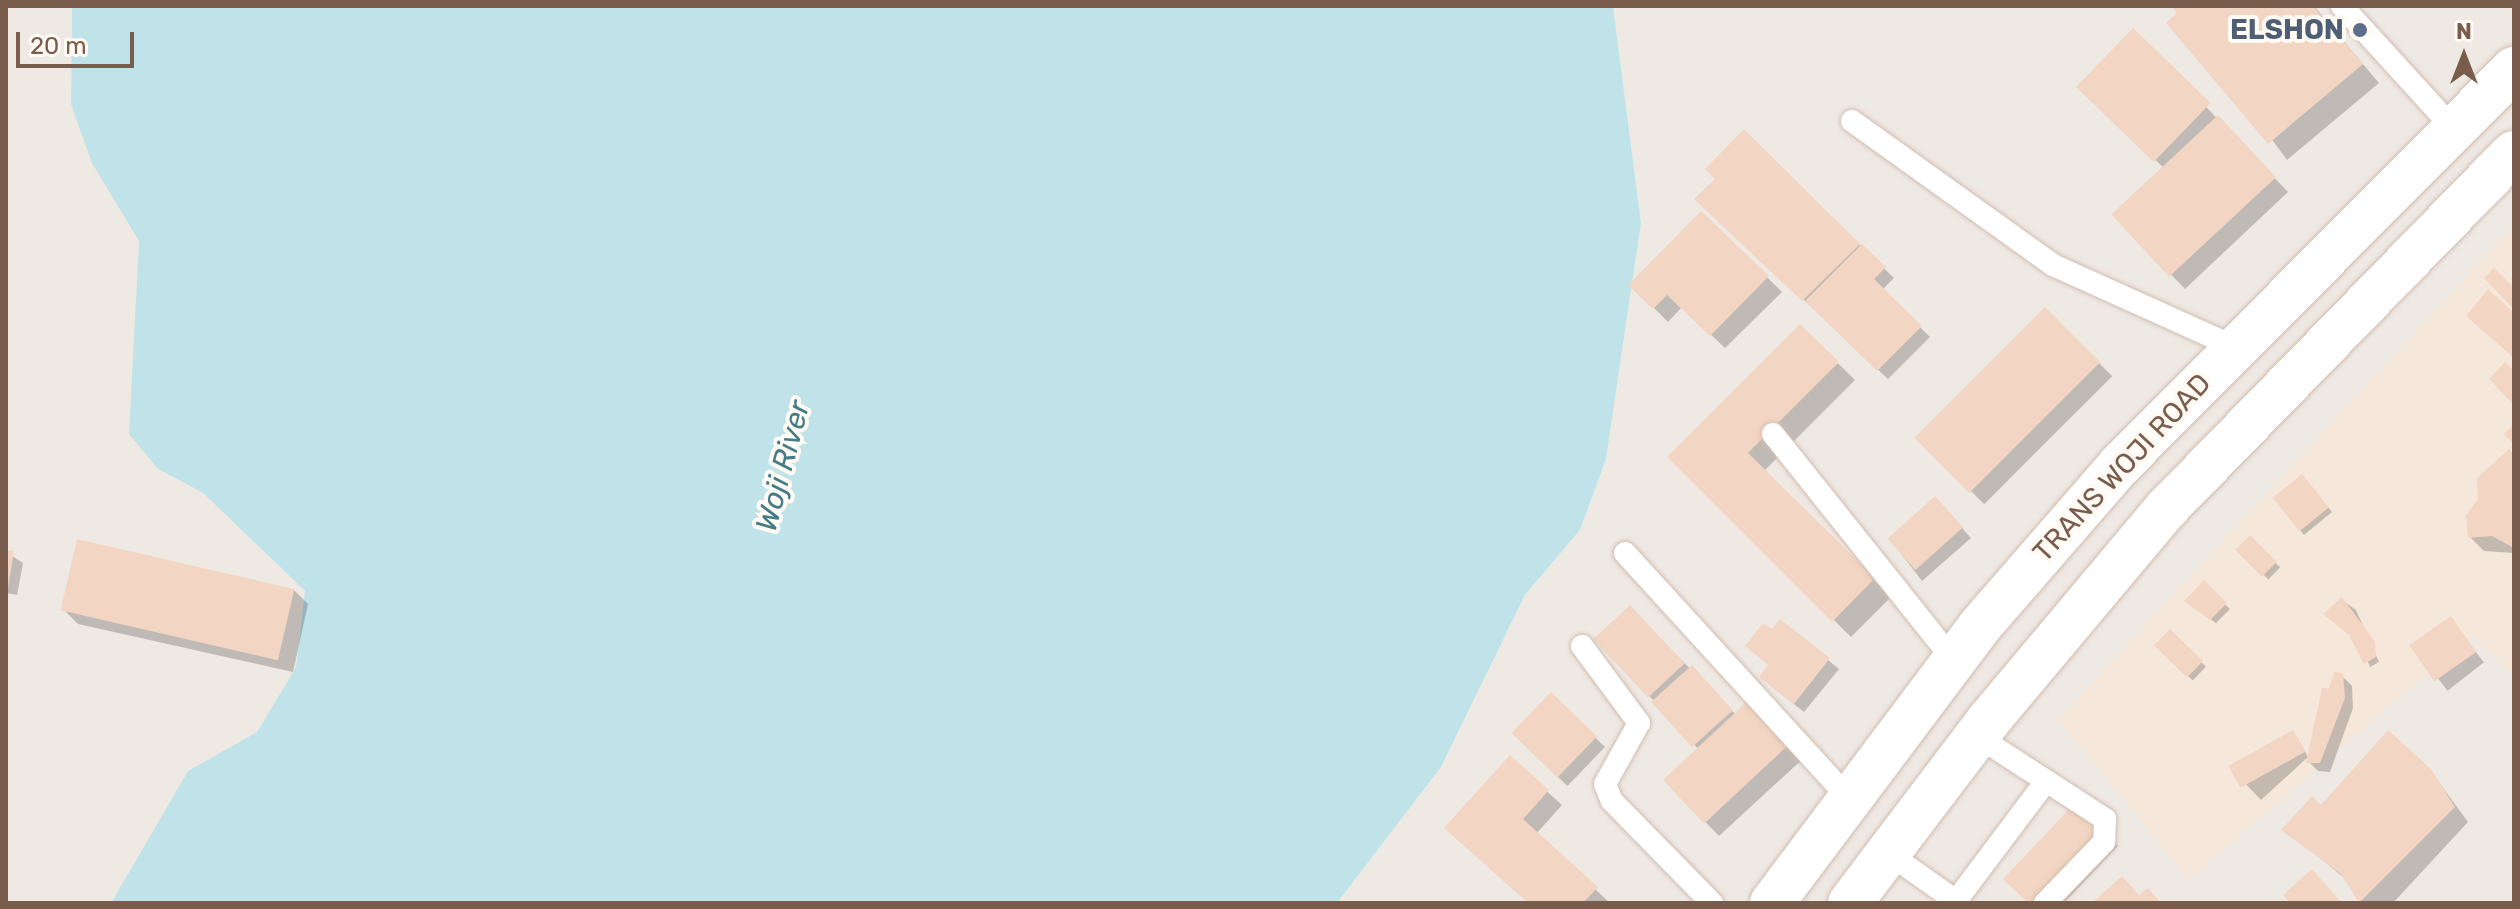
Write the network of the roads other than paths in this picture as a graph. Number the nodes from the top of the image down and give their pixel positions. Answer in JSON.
{"nodes":[{"id":1,"x":2342,"y":6,"type":"edge"},
{"id":2,"x":2514,"y":69,"type":"edge"},
{"id":3,"x":1852,"y":121,"type":"dead end"},
{"id":4,"x":2454,"y":129,"type":"junction"},
{"id":5,"x":2514,"y":153,"type":"edge"},
{"id":6,"x":2235,"y":347,"type":"junction"},
{"id":7,"x":1773,"y":434,"type":"dead end"},
{"id":8,"x":1625,"y":553,"type":"dead end"},
{"id":9,"x":1582,"y":646,"type":"dead end"},
{"id":10,"x":1954,"y":661,"type":"junction"},
{"id":11,"x":1977,"y":736,"type":"junction"},
{"id":12,"x":2046,"y":781,"type":"junction"},
{"id":13,"x":1848,"y":797,"type":"junction"},
{"id":14,"x":1888,"y":853,"type":"junction"},
{"id":15,"x":1958,"y":902,"type":"edge"},
{"id":16,"x":1712,"y":903,"type":"edge"},
{"id":17,"x":1772,"y":903,"type":"edge"},
{"id":18,"x":1850,"y":903,"type":"edge"},
{"id":19,"x":2045,"y":903,"type":"edge"}],
"edges":[{"from":1,"to":4,"type":"lane"},
{"from":2,"to":4,"type":"main road","name":"TRANS WOJI ROAD"},
{"from":3,"to":6,"type":"lane"},
{"from":4,"to":6,"type":"main road","name":"TRANS WOJI ROAD"},
{"from":5,"to":11,"type":"main road"},
{"from":6,"to":10,"type":"main road","name":"TRANS WOJI ROAD"},
{"from":7,"to":10,"type":"lane"},
{"from":8,"to":13,"type":"lane"},
{"from":9,"to":16,"type":"lane"},
{"from":10,"to":13,"type":"main road","name":"TRANS WOJI ROAD"},
{"from":11,"to":12,"type":"lane"},
{"from":11,"to":14,"type":"main road"},
{"from":12,"to":15,"type":"lane"},
{"from":12,"to":19,"type":"lane"},
{"from":13,"to":17,"type":"main road","name":"TRANS WOJI ROAD"},
{"from":14,"to":15,"type":"lane"},
{"from":14,"to":18,"type":"main road"}]}
